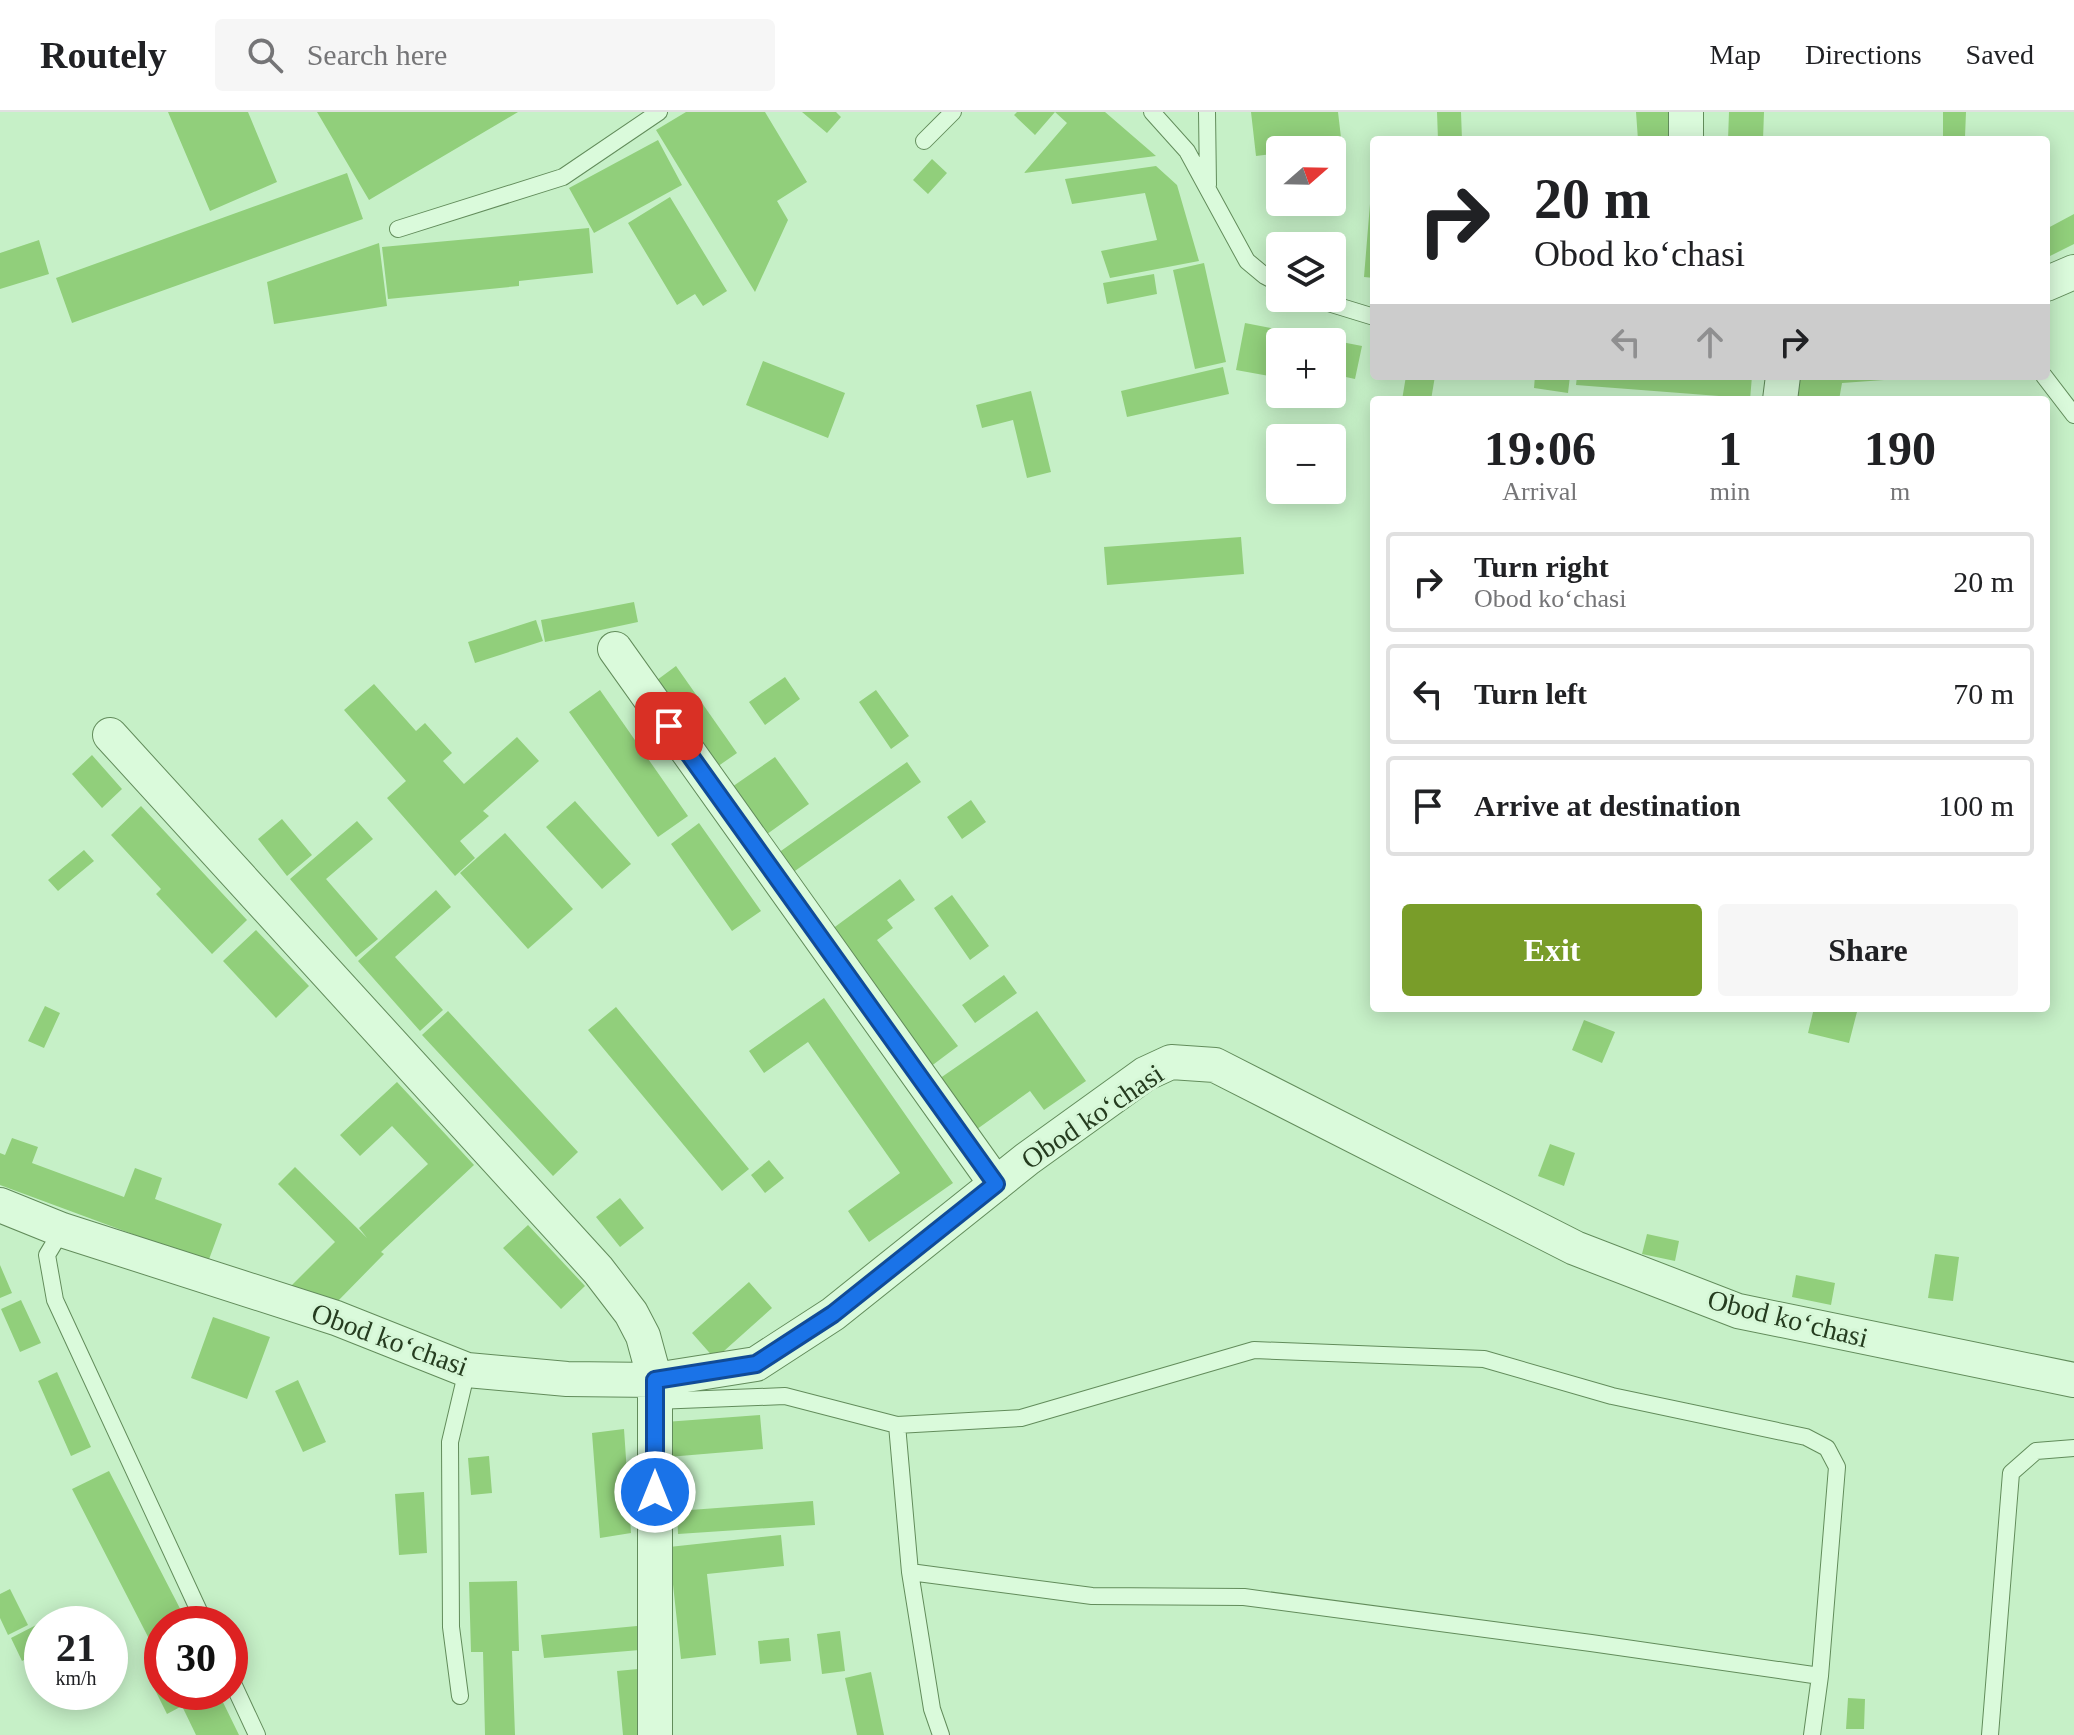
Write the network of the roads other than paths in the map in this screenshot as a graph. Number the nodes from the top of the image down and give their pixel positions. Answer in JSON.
{"nodes":[{"id":1,"x":659,"y":112,"type":"edge"},
{"id":2,"x":953,"y":112,"type":"edge"},
{"id":3,"x":1152,"y":112,"type":"edge"},
{"id":4,"x":1207,"y":112,"type":"edge"},
{"id":5,"x":1686,"y":112,"type":"edge"},
{"id":6,"x":1686,"y":136,"type":"edge"},
{"id":7,"x":924,"y":141,"type":"dead end"},
{"id":8,"x":1208,"y":187,"type":"junction"},
{"id":9,"x":398,"y":229,"type":"dead end"},
{"id":10,"x":2074,"y":272,"type":"edge"},
{"id":11,"x":1266,"y":277,"type":"edge"},
{"id":12,"x":2050,"y":282,"type":"edge"},
{"id":13,"x":1346,"y":308,"type":"edge"},
{"id":14,"x":1370,"y":316,"type":"edge"},
{"id":15,"x":2047,"y":380,"type":"edge"},
{"id":16,"x":2074,"y":415,"type":"edge"},
{"id":17,"x":615,"y":649,"type":"dead end"},
{"id":18,"x":110,"y":735,"type":"dead end"},
{"id":19,"x":996,"y":1184,"type":"junction"},
{"id":20,"x":0,"y":1205,"type":"edge"},
{"id":21,"x":62,"y":1230,"type":"junction"},
{"id":22,"x":467,"y":1370,"type":"junction"},
{"id":23,"x":2074,"y":1380,"type":"edge"},
{"id":24,"x":655,"y":1391,"type":"junction"},
{"id":25,"x":897,"y":1425,"type":"junction"},
{"id":26,"x":2074,"y":1448,"type":"edge"},
{"id":27,"x":910,"y":1572,"type":"junction"},
{"id":28,"x":197,"y":1606,"type":"edge"},
{"id":29,"x":1820,"y":1676,"type":"junction"},
{"id":30,"x":460,"y":1696,"type":"dead end"},
{"id":31,"x":245,"y":1710,"type":"edge"},
{"id":32,"x":257,"y":1735,"type":"edge"},
{"id":33,"x":655,"y":1735,"type":"edge"},
{"id":34,"x":941,"y":1735,"type":"edge"},
{"id":35,"x":1812,"y":1735,"type":"edge"},
{"id":36,"x":1990,"y":1735,"type":"edge"}],
"edges":[{"from":1,"to":9,"type":"lane"},
{"from":2,"to":7,"type":"lane"},
{"from":3,"to":8,"type":"lane"},
{"from":4,"to":8,"type":"lane"},
{"from":5,"to":6,"type":"street"},
{"from":8,"to":11,"type":"lane"},
{"from":10,"to":12,"type":"street"},
{"from":13,"to":14,"type":"lane"},
{"from":15,"to":16,"type":"lane"},
{"from":17,"to":19,"type":"street"},
{"from":18,"to":24,"type":"street"},
{"from":19,"to":23,"type":"street","name":"Obod koʻchasi"},
{"from":19,"to":24,"type":"street","name":"Obod koʻchasi"},
{"from":20,"to":21,"type":"street","name":"Obod koʻchasi"},
{"from":21,"to":22,"type":"street","name":"Obod koʻchasi"},
{"from":21,"to":28,"type":"lane"},
{"from":22,"to":24,"type":"street","name":"Obod koʻchasi"},
{"from":22,"to":30,"type":"lane"},
{"from":24,"to":25,"type":"lane"},
{"from":24,"to":33,"type":"street"},
{"from":25,"to":27,"type":"lane"},
{"from":25,"to":29,"type":"lane"},
{"from":26,"to":36,"type":"lane"},
{"from":27,"to":29,"type":"lane"},
{"from":27,"to":34,"type":"lane"},
{"from":29,"to":35,"type":"lane"},
{"from":31,"to":32,"type":"lane"}]}
